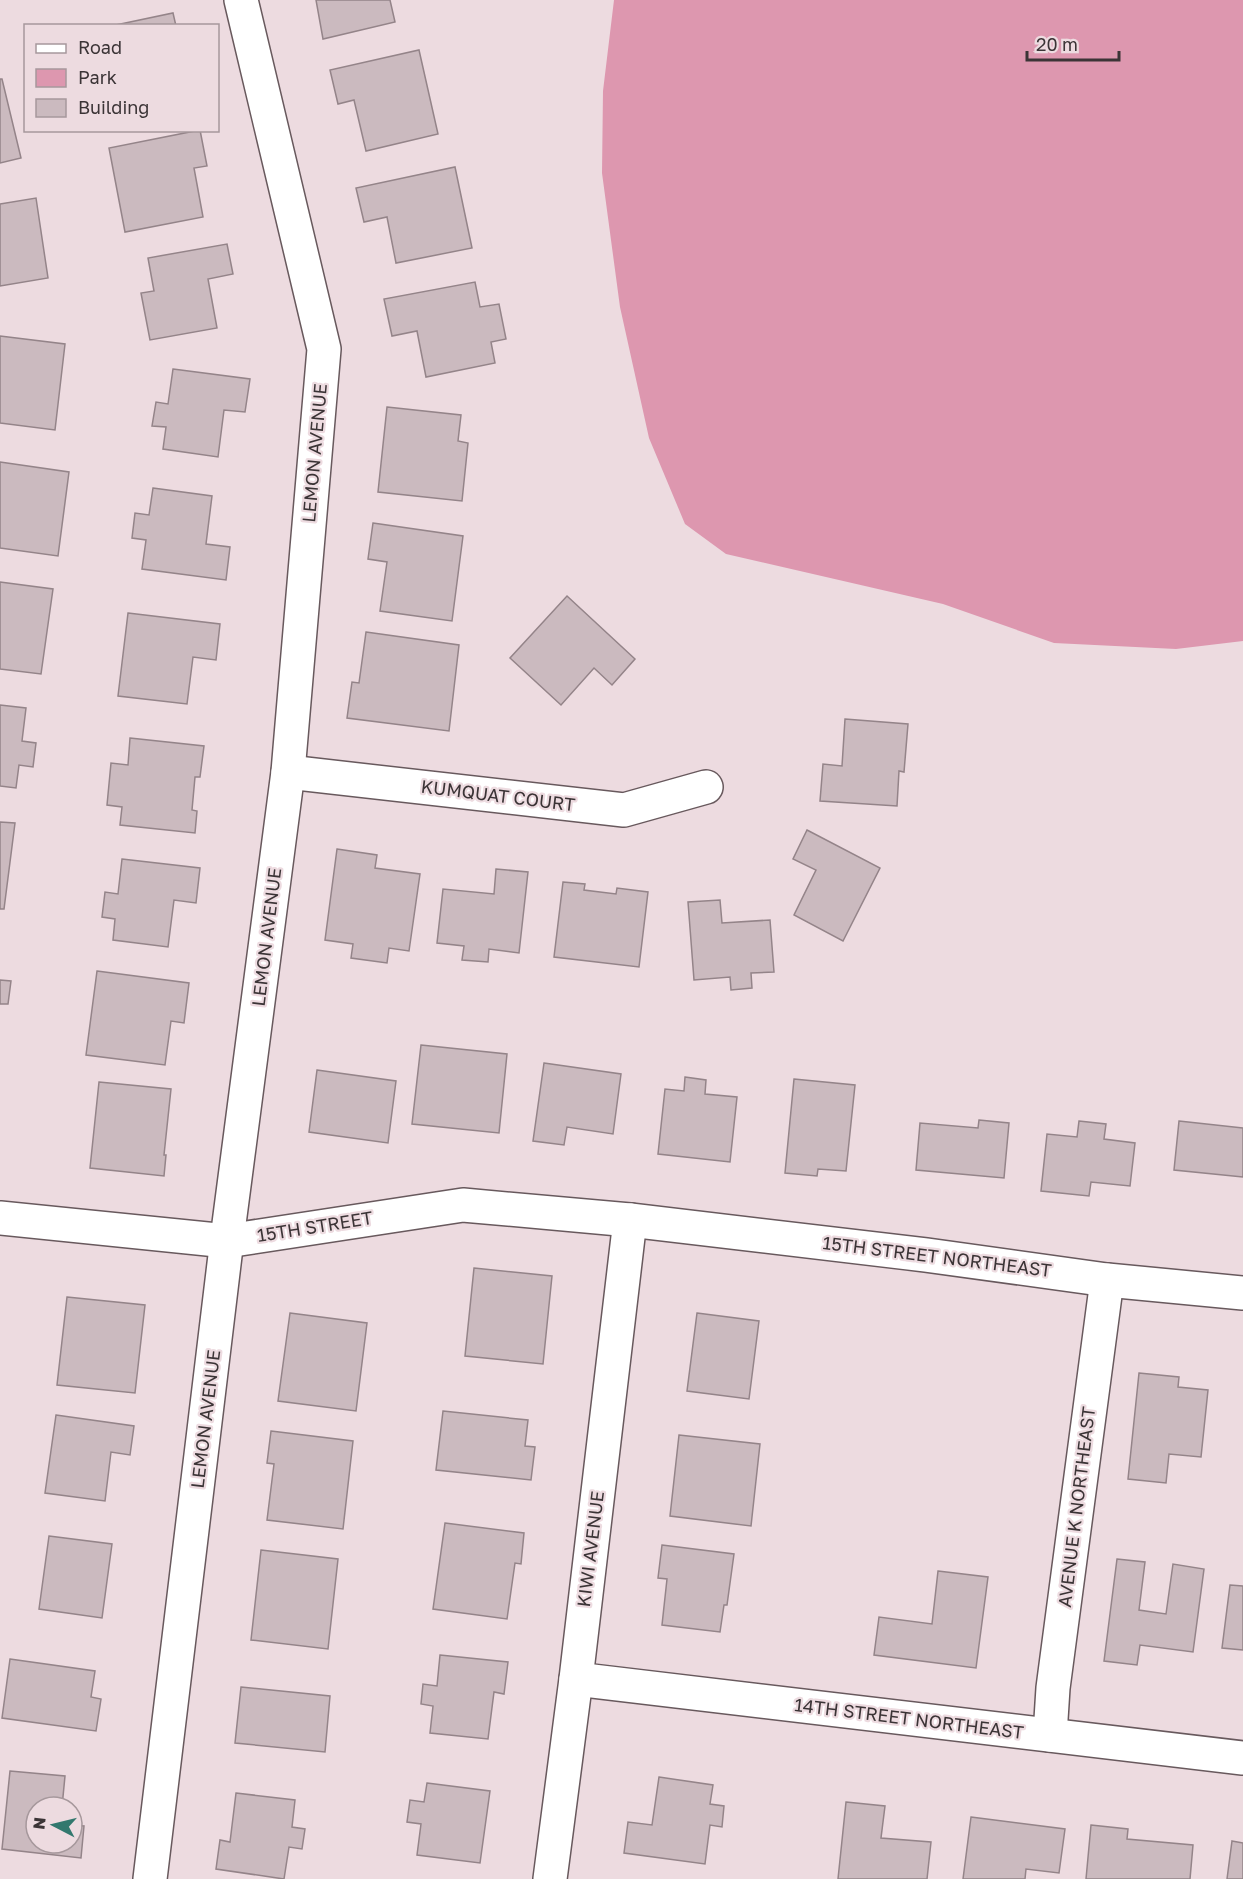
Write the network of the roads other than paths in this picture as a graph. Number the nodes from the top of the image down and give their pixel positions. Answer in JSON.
{"nodes":[{"id":1,"x":241,"y":0,"type":"edge"},
{"id":2,"x":288,"y":772,"type":"junction"},
{"id":3,"x":706,"y":787,"type":"dead end"},
{"id":4,"x":0,"y":1218,"type":"edge"},
{"id":5,"x":630,"y":1220,"type":"junction"},
{"id":6,"x":227,"y":1241,"type":"junction"},
{"id":7,"x":1107,"y":1280,"type":"junction"},
{"id":8,"x":1243,"y":1293,"type":"edge"},
{"id":9,"x":576,"y":1679,"type":"junction"},
{"id":10,"x":1050,"y":1735,"type":"junction"},
{"id":11,"x":1243,"y":1758,"type":"edge"},
{"id":12,"x":150,"y":1879,"type":"edge"},
{"id":13,"x":550,"y":1879,"type":"edge"}],
"edges":[{"from":1,"to":2,"type":"street","name":"LEMON AVENUE"},
{"from":2,"to":3,"type":"street","name":"KUMQUAT COURT"},
{"from":2,"to":6,"type":"street","name":"LEMON AVENUE"},
{"from":4,"to":6,"type":"street","name":"15TH STREET"},
{"from":5,"to":6,"type":"street","name":"15TH STREET"},
{"from":5,"to":7,"type":"street","name":"15TH STREET NORTHEAST"},
{"from":5,"to":9,"type":"street","name":"KIWI AVENUE"},
{"from":6,"to":12,"type":"street","name":"LEMON AVENUE"},
{"from":7,"to":8,"type":"street","name":"15TH STREET NORTHEAST"},
{"from":7,"to":10,"type":"street","name":"AVENUE K NORTHEAST"},
{"from":9,"to":10,"type":"street","name":"14TH STREET NORTHEAST"},
{"from":9,"to":13,"type":"street","name":"KIWI AVENUE"},
{"from":10,"to":11,"type":"street","name":"14TH STREET NORTHEAST"}]}
